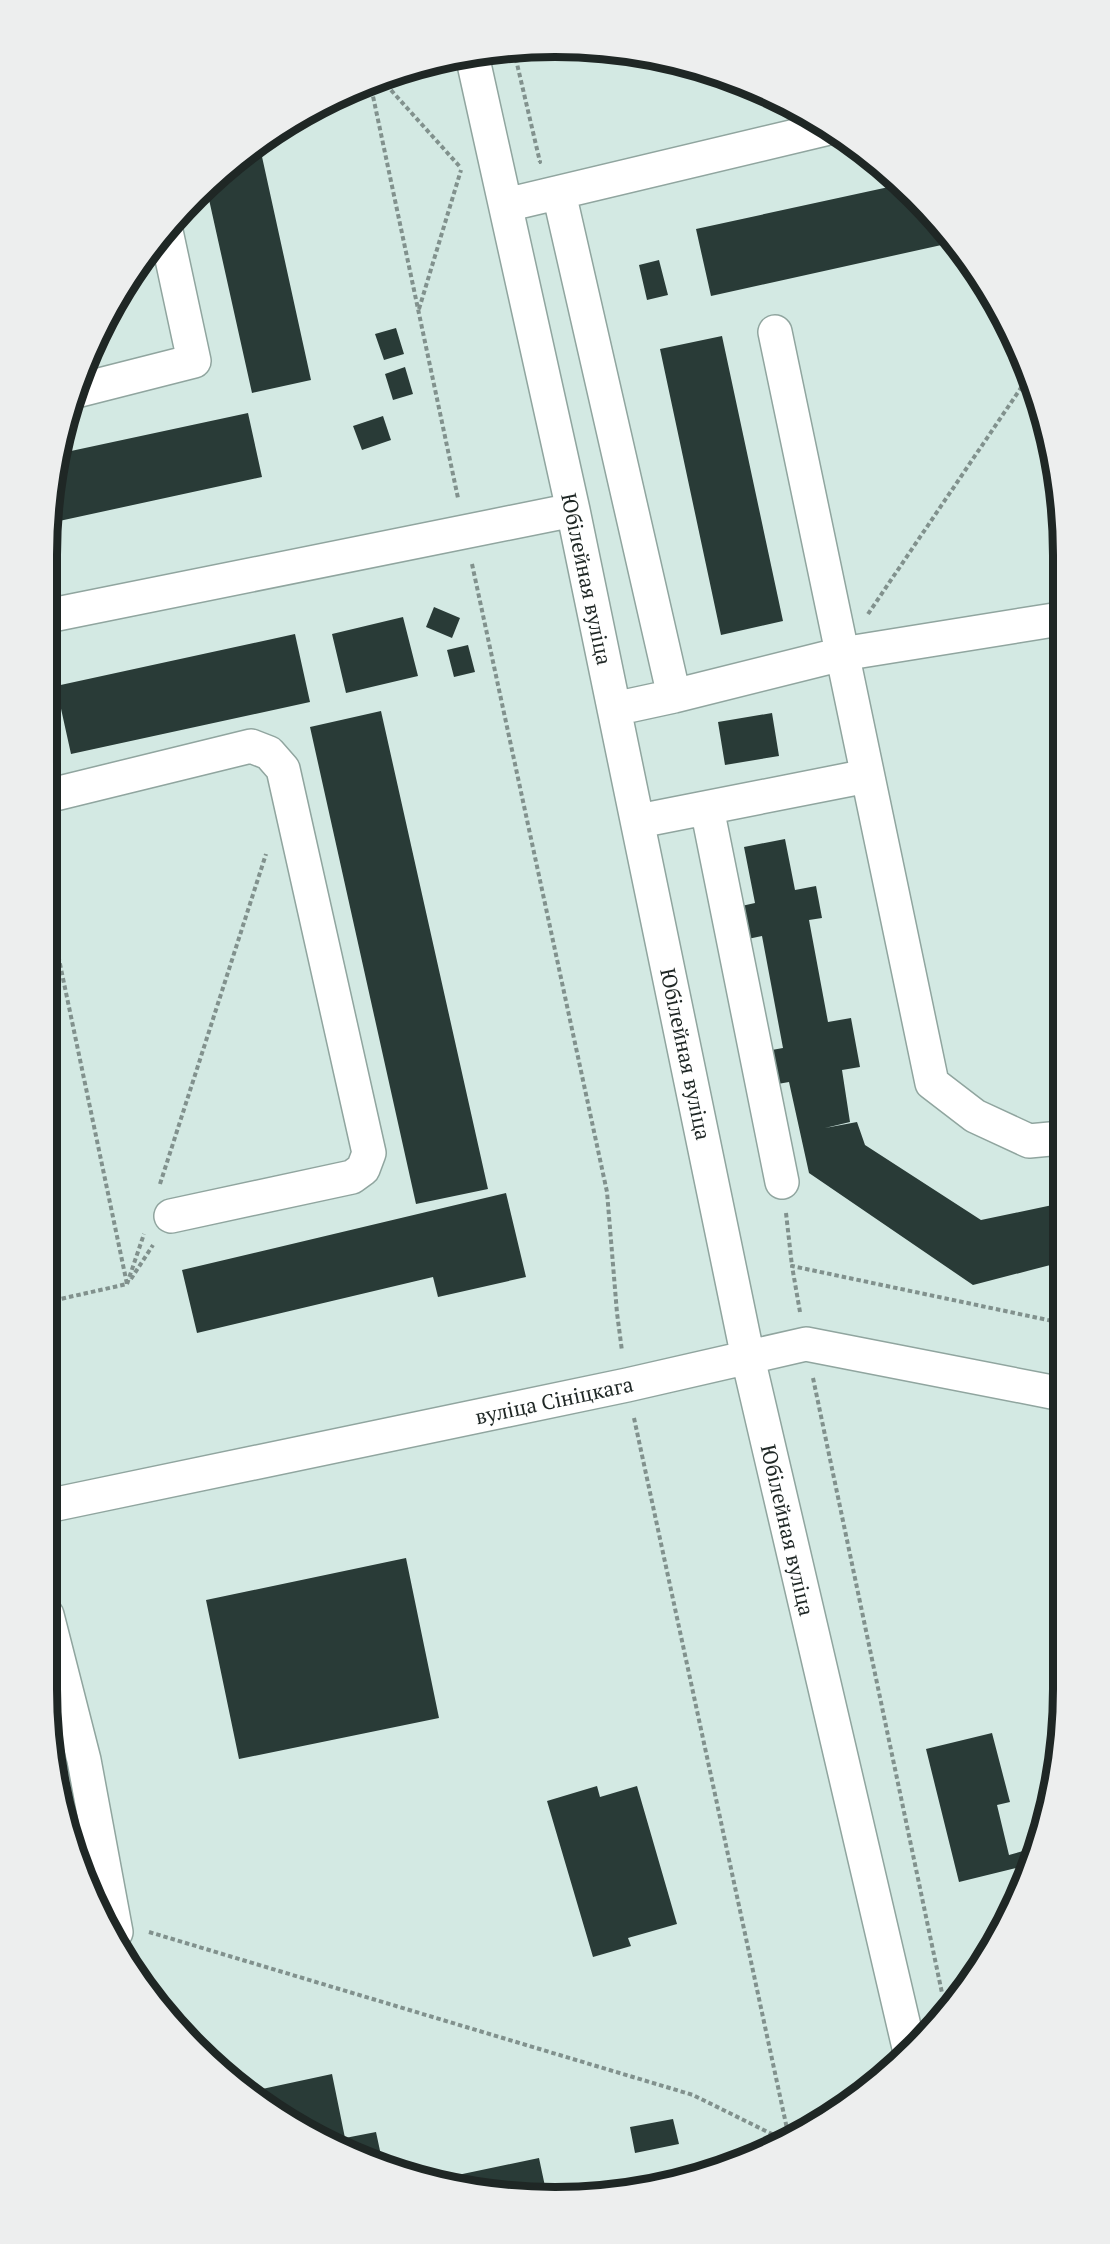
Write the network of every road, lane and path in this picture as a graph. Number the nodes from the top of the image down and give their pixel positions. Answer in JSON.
{"nodes":[{"id":1,"x":474,"y":64,"type":"edge"},
{"id":2,"x":387,"y":86,"type":"edge"},
{"id":3,"x":372,"y":92,"type":"edge"},
{"id":4,"x":816,"y":131,"type":"edge"},
{"id":5,"x":462,"y":168,"type":"dead end"},
{"id":6,"x":559,"y":193,"type":"junction"},
{"id":7,"x":506,"y":205,"type":"junction"},
{"id":8,"x":168,"y":242,"type":"edge"},
{"id":9,"x":775,"y":332,"type":"dead end"},
{"id":10,"x":1023,"y":385,"type":"edge"},
{"id":11,"x":85,"y":389,"type":"edge"},
{"id":12,"x":573,"y":510,"type":"junction"},
{"id":13,"x":465,"y":532,"type":"junction"},
{"id":14,"x":57,"y":614,"type":"edge"},
{"id":15,"x":1053,"y":620,"type":"edge"},
{"id":16,"x":842,"y":654,"type":"junction"},
{"id":17,"x":674,"y":696,"type":"junction"},
{"id":18,"x":614,"y":709,"type":"junction"},
{"id":19,"x":867,"y":776,"type":"junction"},
{"id":20,"x":57,"y":793,"type":"edge"},
{"id":21,"x":707,"y":808,"type":"junction"},
{"id":22,"x":639,"y":821,"type":"junction"},
{"id":23,"x":267,"y":849,"type":"dead end"},
{"id":24,"x":57,"y":954,"type":"edge"},
{"id":25,"x":1053,"y":1139,"type":"edge"},
{"id":26,"x":782,"y":1182,"type":"joint"},
{"id":27,"x":157,"y":1213,"type":"junction"},
{"id":28,"x":792,"y":1266,"type":"junction"},
{"id":29,"x":127,"y":1284,"type":"junction"},
{"id":30,"x":57,"y":1300,"type":"edge"},
{"id":31,"x":1053,"y":1321,"type":"edge"},
{"id":32,"x":806,"y":1344,"type":"junction"},
{"id":33,"x":748,"y":1358,"type":"junction"},
{"id":34,"x":627,"y":1385,"type":"junction"},
{"id":35,"x":1053,"y":1392,"type":"edge"},
{"id":36,"x":57,"y":1504,"type":"edge"},
{"id":37,"x":57,"y":1657,"type":"edge"},
{"id":38,"x":114,"y":1919,"type":"edge"},
{"id":39,"x":118,"y":1928,"type":"edge"},
{"id":40,"x":942,"y":1993,"type":"dead end"},
{"id":41,"x":907,"y":2041,"type":"edge"},
{"id":42,"x":785,"y":2130,"type":"edge"},
{"id":43,"x":777,"y":2135,"type":"edge"}],
"edges":[{"from":1,"to":7,"type":"street","name":"Юбілейная вуліца"},
{"from":2,"to":5,"type":"path"},
{"from":3,"to":13,"type":"path"},
{"from":4,"to":6,"type":"street"},
{"from":6,"to":7,"type":"street"},
{"from":6,"to":17,"type":"street"},
{"from":7,"to":12,"type":"street","name":"Юбілейная вуліца"},
{"from":8,"to":11,"type":"street"},
{"from":9,"to":16,"type":"street"},
{"from":10,"to":16,"type":"path"},
{"from":12,"to":13,"type":"street"},
{"from":12,"to":18,"type":"street","name":"Юбілейная вуліца"},
{"from":13,"to":14,"type":"street"},
{"from":13,"to":34,"type":"path"},
{"from":15,"to":16,"type":"street"},
{"from":16,"to":17,"type":"street"},
{"from":16,"to":19,"type":"street"},
{"from":17,"to":18,"type":"street"},
{"from":18,"to":22,"type":"street","name":"Юбілейная вуліца"},
{"from":19,"to":21,"type":"street"},
{"from":19,"to":25,"type":"street"},
{"from":20,"to":27,"type":"street"},
{"from":21,"to":22,"type":"street"},
{"from":21,"to":26,"type":"street"},
{"from":22,"to":33,"type":"street","name":"Юбілейная вуліца"},
{"from":23,"to":27,"type":"path"},
{"from":24,"to":29,"type":"path"},
{"from":26,"to":28,"type":"path"},
{"from":27,"to":29,"type":"path"},
{"from":27,"to":29,"type":"path"},
{"from":28,"to":31,"type":"path"},
{"from":28,"to":32,"type":"path"},
{"from":29,"to":30,"type":"path"},
{"from":32,"to":33,"type":"street","name":"вуліца Сініцкага"},
{"from":32,"to":35,"type":"street","name":"вуліца Сініцкага"},
{"from":32,"to":40,"type":"path"},
{"from":33,"to":34,"type":"street","name":"вуліца Сініцкага"},
{"from":33,"to":41,"type":"street","name":"Юбілейная вуліца"},
{"from":34,"to":36,"type":"street","name":"вуліца Сініцкага"},
{"from":34,"to":42,"type":"path"},
{"from":37,"to":38,"type":"street"},
{"from":39,"to":43,"type":"path"}]}
